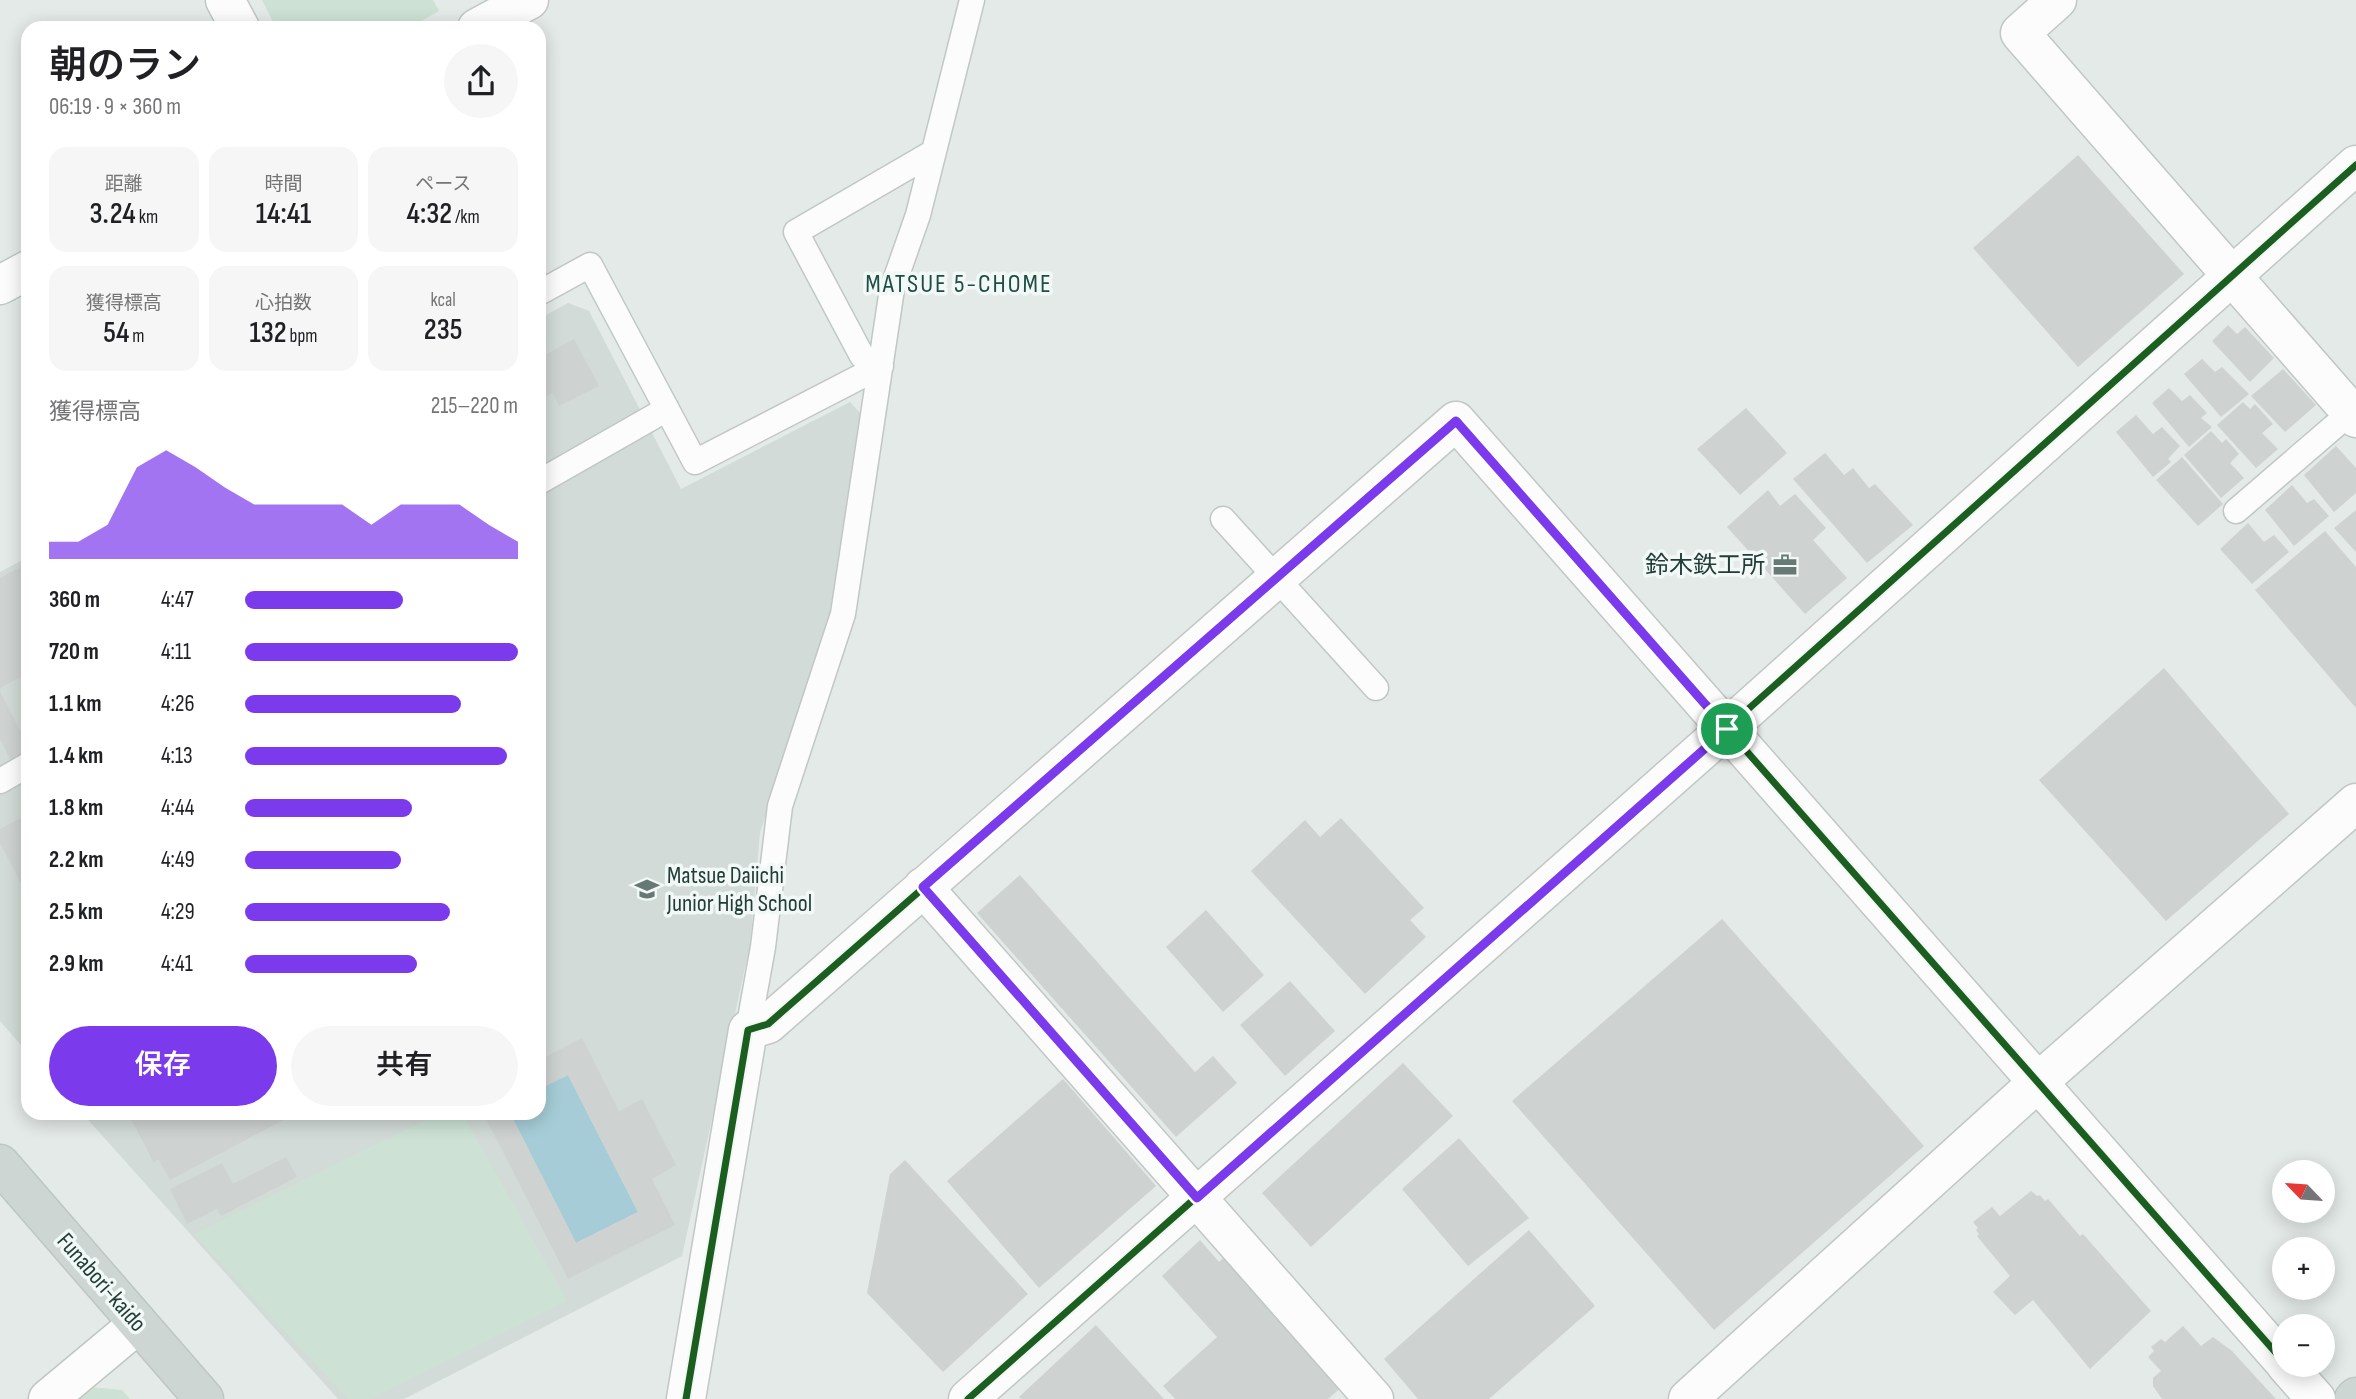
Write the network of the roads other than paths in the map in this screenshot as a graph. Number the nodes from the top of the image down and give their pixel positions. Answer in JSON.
{"nodes":[{"id":1,"x":225,"y":0,"type":"edge"},
{"id":2,"x":529,"y":0,"type":"edge"},
{"id":3,"x":972,"y":0,"type":"edge"},
{"id":4,"x":2057,"y":0,"type":"edge"},
{"id":5,"x":236,"y":21,"type":"edge"},
{"id":6,"x":490,"y":21,"type":"edge"},
{"id":7,"x":932,"y":153,"type":"junction"},
{"id":8,"x":2356,"y":165,"type":"edge"},
{"id":9,"x":21,"y":274,"type":"edge"},
{"id":10,"x":2232,"y":274,"type":"junction"},
{"id":11,"x":0,"y":285,"type":"edge"},
{"id":12,"x":546,"y":289,"type":"edge"},
{"id":13,"x":881,"y":366,"type":"junction"},
{"id":14,"x":667,"y":410,"type":"junction"},
{"id":15,"x":2353,"y":415,"type":"edge"},
{"id":16,"x":546,"y":478,"type":"edge"},
{"id":17,"x":2236,"y":510,"type":"dead end"},
{"id":18,"x":1223,"y":519,"type":"dead end"},
{"id":19,"x":1277,"y":578,"type":"junction"},
{"id":20,"x":1376,"y":688,"type":"dead end"},
{"id":21,"x":1727,"y":729,"type":"junction"},
{"id":22,"x":21,"y":769,"type":"edge"},
{"id":23,"x":0,"y":781,"type":"edge"},
{"id":24,"x":2356,"y":803,"type":"edge"},
{"id":25,"x":923,"y":887,"type":"junction"},
{"id":26,"x":748,"y":1030,"type":"junction"},
{"id":27,"x":2037,"y":1083,"type":"junction"},
{"id":28,"x":0,"y":1164,"type":"edge"},
{"id":29,"x":1197,"y":1198,"type":"junction"},
{"id":30,"x":138,"y":1324,"type":"junction"},
{"id":31,"x":2272,"y":1349,"type":"edge"},
{"id":32,"x":2297,"y":1377,"type":"edge"},
{"id":33,"x":48,"y":1399,"type":"edge"},
{"id":34,"x":204,"y":1399,"type":"edge"},
{"id":35,"x":686,"y":1399,"type":"edge"},
{"id":36,"x":968,"y":1399,"type":"edge"},
{"id":37,"x":1374,"y":1399,"type":"edge"},
{"id":38,"x":1688,"y":1399,"type":"edge"},
{"id":39,"x":2316,"y":1399,"type":"edge"}],
"edges":[{"from":1,"to":5,"type":"street"},
{"from":2,"to":6,"type":"street"},
{"from":3,"to":7,"type":"lane"},
{"from":4,"to":10,"type":"street"},
{"from":7,"to":13,"type":"lane"},
{"from":7,"to":13,"type":"lane"},
{"from":8,"to":10,"type":"street"},
{"from":9,"to":11,"type":"street"},
{"from":10,"to":15,"type":"street"},
{"from":10,"to":21,"type":"street"},
{"from":12,"to":14,"type":"lane"},
{"from":13,"to":14,"type":"lane"},
{"from":13,"to":26,"type":"lane"},
{"from":14,"to":16,"type":"lane"},
{"from":15,"to":17,"type":"lane"},
{"from":18,"to":19,"type":"lane"},
{"from":19,"to":20,"type":"lane"},
{"from":19,"to":21,"type":"street"},
{"from":19,"to":25,"type":"street"},
{"from":21,"to":27,"type":"street"},
{"from":21,"to":29,"type":"street"},
{"from":22,"to":23,"type":"lane"},
{"from":24,"to":27,"type":"street"},
{"from":25,"to":26,"type":"street"},
{"from":25,"to":29,"type":"street"},
{"from":26,"to":35,"type":"street"},
{"from":27,"to":31,"type":"street"},
{"from":27,"to":38,"type":"street"},
{"from":28,"to":30,"type":"main road","name":"Funabori-kaido"},
{"from":29,"to":36,"type":"street"},
{"from":29,"to":37,"type":"street"},
{"from":30,"to":33,"type":"street"},
{"from":30,"to":34,"type":"main road","name":"Funabori-kaido"},
{"from":32,"to":39,"type":"street"}]}
